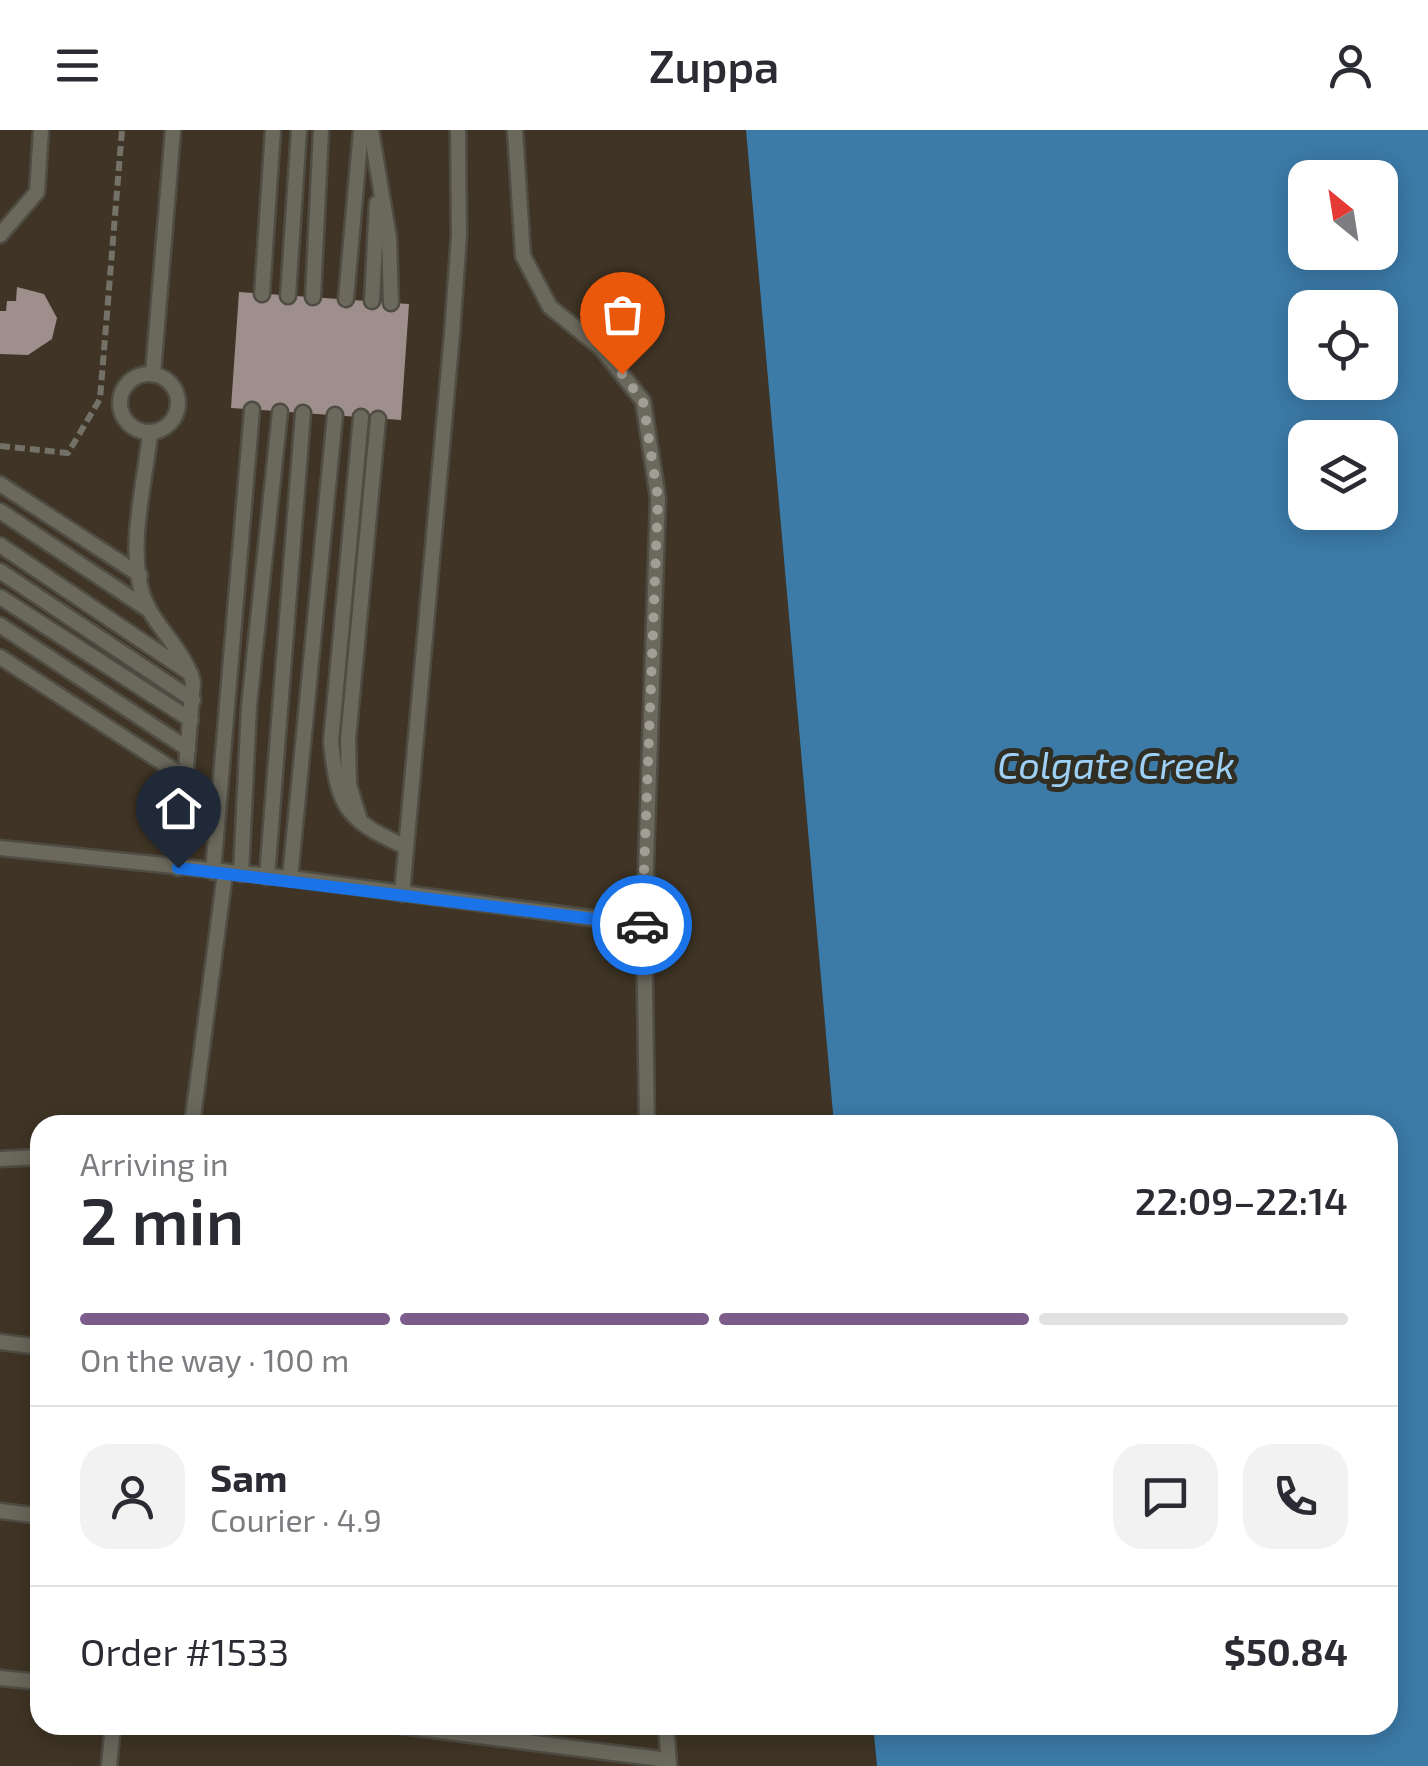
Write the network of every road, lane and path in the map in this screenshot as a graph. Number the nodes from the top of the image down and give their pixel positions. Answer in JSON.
{"nodes":[{"id":1,"x":42,"y":130,"type":"edge"},
{"id":2,"x":122,"y":130,"type":"edge"},
{"id":3,"x":173,"y":130,"type":"edge"},
{"id":4,"x":273,"y":130,"type":"edge"},
{"id":5,"x":299,"y":130,"type":"edge"},
{"id":6,"x":321,"y":130,"type":"edge"},
{"id":7,"x":362,"y":130,"type":"edge"},
{"id":8,"x":371,"y":130,"type":"edge"},
{"id":9,"x":458,"y":130,"type":"edge"},
{"id":10,"x":515,"y":130,"type":"edge"},
{"id":11,"x":378,"y":172,"type":"junction"},
{"id":12,"x":0,"y":235,"type":"edge"},
{"id":13,"x":262,"y":294,"type":"dead end"},
{"id":14,"x":288,"y":296,"type":"dead end"},
{"id":15,"x":313,"y":298,"type":"dead end"},
{"id":16,"x":346,"y":300,"type":"dead end"},
{"id":17,"x":372,"y":301,"type":"dead end"},
{"id":18,"x":390,"y":303,"type":"dead end"},
{"id":19,"x":152,"y":374,"type":"junction"},
{"id":20,"x":252,"y":410,"type":"dead end"},
{"id":21,"x":280,"y":412,"type":"dead end"},
{"id":22,"x":303,"y":413,"type":"dead end"},
{"id":23,"x":335,"y":416,"type":"dead end"},
{"id":24,"x":361,"y":417,"type":"dead end"},
{"id":25,"x":378,"y":419,"type":"dead end"},
{"id":26,"x":150,"y":434,"type":"junction"},
{"id":27,"x":0,"y":446,"type":"edge"},
{"id":28,"x":0,"y":484,"type":"edge"},
{"id":29,"x":0,"y":511,"type":"edge"},
{"id":30,"x":0,"y":545,"type":"edge"},
{"id":31,"x":0,"y":571,"type":"edge"},
{"id":32,"x":140,"y":575,"type":"junction"},
{"id":33,"x":0,"y":597,"type":"edge"},
{"id":34,"x":154,"y":614,"type":"junction"},
{"id":35,"x":0,"y":625,"type":"edge"},
{"id":36,"x":0,"y":657,"type":"edge"},
{"id":37,"x":190,"y":674,"type":"junction"},
{"id":38,"x":193,"y":700,"type":"junction"},
{"id":39,"x":191,"y":720,"type":"junction"},
{"id":40,"x":188,"y":748,"type":"junction"},
{"id":41,"x":186,"y":778,"type":"junction"},
{"id":42,"x":368,"y":830,"type":"junction"},
{"id":43,"x":404,"y":846,"type":"junction"},
{"id":44,"x":0,"y":848,"type":"edge"},
{"id":45,"x":178,"y":868,"type":"junction"},
{"id":46,"x":219,"y":872,"type":"junction"},
{"id":47,"x":241,"y":874,"type":"junction"},
{"id":48,"x":267,"y":876,"type":"junction"},
{"id":49,"x":290,"y":878,"type":"junction"},
{"id":50,"x":402,"y":894,"type":"junction"},
{"id":51,"x":644,"y":925,"type":"junction"},
{"id":52,"x":193,"y":1115,"type":"edge"},
{"id":53,"x":646,"y":1115,"type":"edge"},
{"id":54,"x":30,"y":1157,"type":"edge"},
{"id":55,"x":0,"y":1158,"type":"edge"},
{"id":56,"x":0,"y":1342,"type":"edge"},
{"id":57,"x":30,"y":1346,"type":"edge"},
{"id":58,"x":0,"y":1510,"type":"edge"},
{"id":59,"x":30,"y":1514,"type":"edge"},
{"id":60,"x":0,"y":1678,"type":"edge"},
{"id":61,"x":30,"y":1681,"type":"edge"},
{"id":62,"x":112,"y":1735,"type":"edge"},
{"id":63,"x":466,"y":1735,"type":"edge"},
{"id":64,"x":667,"y":1735,"type":"edge"},
{"id":65,"x":669,"y":1763,"type":"edge"},
{"id":66,"x":109,"y":1766,"type":"edge"}],
"edges":[{"from":1,"to":12,"type":"lane"},
{"from":2,"to":27,"type":"path"},
{"from":3,"to":19,"type":"lane"},
{"from":4,"to":13,"type":"lane"},
{"from":5,"to":14,"type":"lane"},
{"from":6,"to":15,"type":"lane"},
{"from":7,"to":16,"type":"lane"},
{"from":8,"to":11,"type":"lane"},
{"from":9,"to":43,"type":"lane"},
{"from":10,"to":51,"type":"lane"},
{"from":11,"to":17,"type":"lane"},
{"from":11,"to":18,"type":"lane"},
{"from":19,"to":26,"type":"lane"},
{"from":19,"to":26,"type":"lane"},
{"from":20,"to":46,"type":"lane"},
{"from":21,"to":47,"type":"lane"},
{"from":22,"to":48,"type":"lane"},
{"from":23,"to":49,"type":"lane"},
{"from":24,"to":42,"type":"lane"},
{"from":25,"to":42,"type":"lane"},
{"from":26,"to":32,"type":"lane"},
{"from":28,"to":32,"type":"lane"},
{"from":29,"to":34,"type":"lane"},
{"from":30,"to":37,"type":"lane"},
{"from":31,"to":38,"type":"lane"},
{"from":32,"to":34,"type":"lane"},
{"from":33,"to":39,"type":"lane"},
{"from":34,"to":37,"type":"lane"},
{"from":35,"to":40,"type":"lane"},
{"from":36,"to":41,"type":"lane"},
{"from":37,"to":38,"type":"lane"},
{"from":38,"to":39,"type":"lane"},
{"from":39,"to":40,"type":"lane"},
{"from":40,"to":41,"type":"lane"},
{"from":41,"to":45,"type":"lane"},
{"from":42,"to":43,"type":"lane"},
{"from":43,"to":50,"type":"lane"},
{"from":44,"to":45,"type":"lane"},
{"from":45,"to":46,"type":"lane"},
{"from":46,"to":47,"type":"lane"},
{"from":46,"to":52,"type":"lane"},
{"from":47,"to":48,"type":"lane"},
{"from":48,"to":49,"type":"lane"},
{"from":49,"to":50,"type":"lane"},
{"from":50,"to":51,"type":"lane"},
{"from":51,"to":53,"type":"lane"},
{"from":54,"to":55,"type":"lane"},
{"from":56,"to":57,"type":"lane"},
{"from":58,"to":59,"type":"lane"},
{"from":60,"to":61,"type":"lane"},
{"from":62,"to":66,"type":"lane"},
{"from":63,"to":65,"type":"lane"},
{"from":64,"to":65,"type":"lane"}]}
